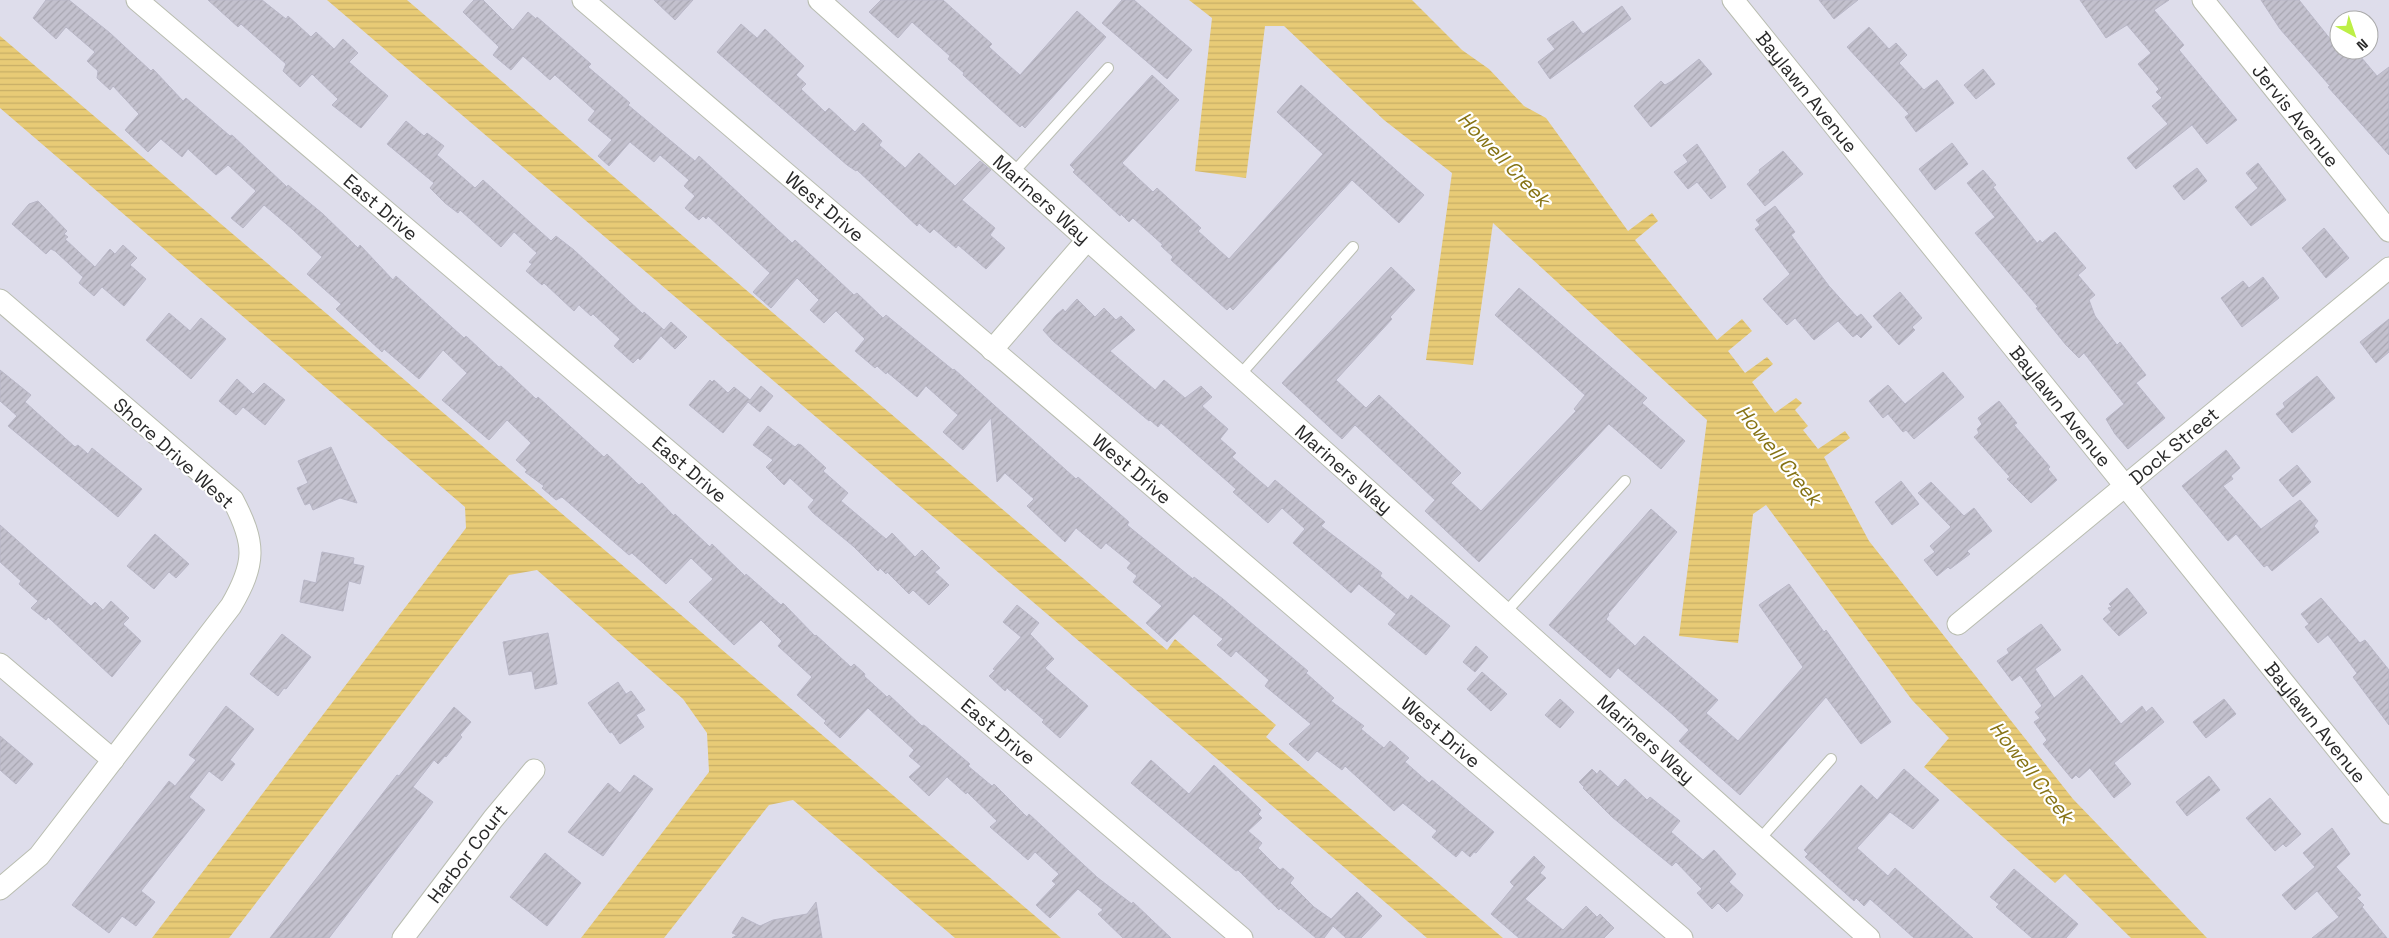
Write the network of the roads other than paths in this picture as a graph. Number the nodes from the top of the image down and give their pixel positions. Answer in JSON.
{"nodes":[{"id":1,"x":138,"y":0,"type":"edge"},
{"id":2,"x":583,"y":0,"type":"edge"},
{"id":3,"x":819,"y":0,"type":"edge"},
{"id":4,"x":1733,"y":0,"type":"edge"},
{"id":5,"x":2203,"y":0,"type":"edge"},
{"id":6,"x":1108,"y":68,"type":"dead end"},
{"id":7,"x":1013,"y":173,"type":"junction"},
{"id":8,"x":2389,"y":230,"type":"edge"},
{"id":9,"x":1087,"y":240,"type":"junction"},
{"id":10,"x":1353,"y":247,"type":"dead end"},
{"id":11,"x":2389,"y":268,"type":"edge"},
{"id":12,"x":0,"y":300,"type":"edge"},
{"id":13,"x":992,"y":350,"type":"junction"},
{"id":14,"x":1239,"y":376,"type":"junction"},
{"id":15,"x":1625,"y":481,"type":"dead end"},
{"id":16,"x":2124,"y":486,"type":"junction"},
{"id":17,"x":1505,"y":613,"type":"junction"},
{"id":18,"x":1958,"y":624,"type":"dead end"},
{"id":19,"x":0,"y":664,"type":"edge"},
{"id":20,"x":1831,"y":759,"type":"dead end"},
{"id":21,"x":113,"y":760,"type":"junction"},
{"id":22,"x":534,"y":770,"type":"dead end"},
{"id":23,"x":2389,"y":813,"type":"edge"},
{"id":24,"x":1759,"y":840,"type":"junction"},
{"id":25,"x":0,"y":889,"type":"edge"},
{"id":26,"x":403,"y":938,"type":"edge"},
{"id":27,"x":1242,"y":938,"type":"edge"},
{"id":28,"x":1682,"y":938,"type":"edge"},
{"id":29,"x":1868,"y":938,"type":"edge"}],
"edges":[{"from":1,"to":27,"type":"street","name":"East Drive"},
{"from":2,"to":13,"type":"street","name":"West Drive"},
{"from":3,"to":7,"type":"street","name":"Mariners Way"},
{"from":4,"to":16,"type":"street","name":"Baylawn Avenue"},
{"from":5,"to":8,"type":"street","name":"Jervis Avenue"},
{"from":6,"to":7,"type":"lane"},
{"from":7,"to":9,"type":"street","name":"Mariners Way"},
{"from":9,"to":13,"type":"street"},
{"from":9,"to":14,"type":"street","name":"Mariners Way"},
{"from":10,"to":14,"type":"lane"},
{"from":11,"to":16,"type":"street","name":"Dock Street"},
{"from":12,"to":21,"type":"street","name":"Shore Drive West"},
{"from":13,"to":28,"type":"street","name":"West Drive"},
{"from":14,"to":17,"type":"street","name":"Mariners Way"},
{"from":15,"to":17,"type":"lane"},
{"from":16,"to":18,"type":"street","name":"Dock Street"},
{"from":16,"to":23,"type":"street","name":"Baylawn Avenue"},
{"from":17,"to":24,"type":"street","name":"Mariners Way"},
{"from":19,"to":21,"type":"street"},
{"from":20,"to":24,"type":"lane"},
{"from":21,"to":25,"type":"street","name":"Shore Drive West"},
{"from":22,"to":26,"type":"street","name":"Harbor Court"},
{"from":24,"to":29,"type":"street","name":"Mariners Way"}]}
